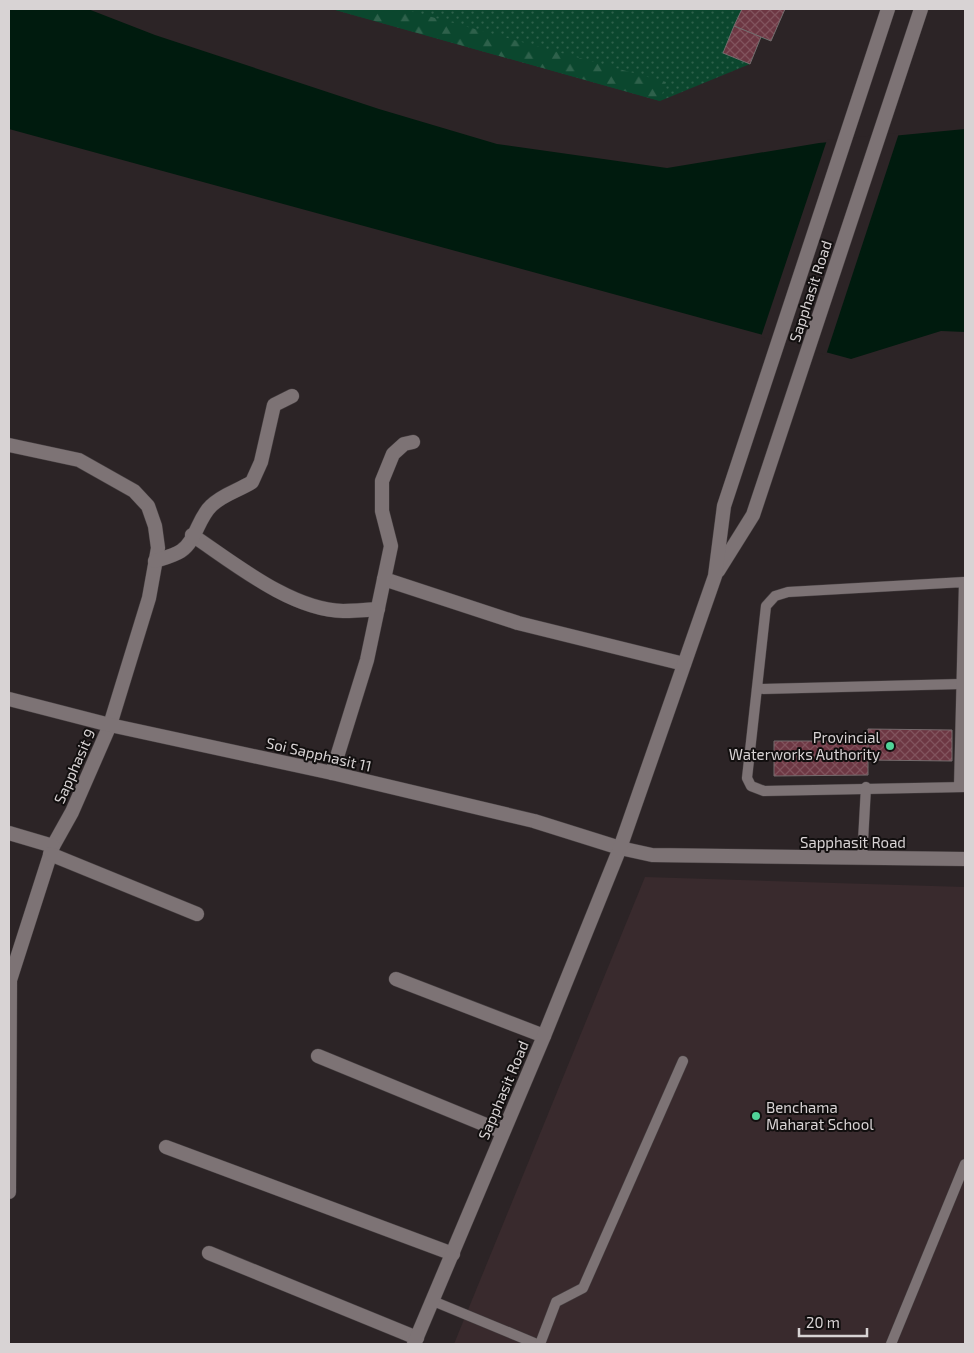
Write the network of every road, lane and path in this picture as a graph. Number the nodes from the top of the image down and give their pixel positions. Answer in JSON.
{"nodes":[{"id":1,"x":888,"y":9,"type":"edge"},
{"id":2,"x":921,"y":9,"type":"edge"},
{"id":3,"x":292,"y":396,"type":"dead end"},
{"id":4,"x":413,"y":442,"type":"dead end"},
{"id":5,"x":9,"y":445,"type":"edge"},
{"id":6,"x":192,"y":535,"type":"junction"},
{"id":7,"x":155,"y":561,"type":"junction"},
{"id":8,"x":714,"y":576,"type":"junction"},
{"id":9,"x":384,"y":579,"type":"junction"},
{"id":10,"x":378,"y":609,"type":"junction"},
{"id":11,"x":684,"y":664,"type":"junction"},
{"id":12,"x":961,"y":684,"type":"junction"},
{"id":13,"x":757,"y":689,"type":"junction"},
{"id":14,"x":9,"y":699,"type":"edge"},
{"id":15,"x":110,"y":725,"type":"junction"},
{"id":16,"x":332,"y":773,"type":"junction"},
{"id":17,"x":866,"y":787,"type":"junction"},
{"id":18,"x":962,"y":787,"type":"edge"},
{"id":19,"x":9,"y":833,"type":"edge"},
{"id":20,"x":620,"y":848,"type":"junction"},
{"id":21,"x":52,"y":850,"type":"junction"},
{"id":22,"x":862,"y":859,"type":"junction"},
{"id":23,"x":965,"y":859,"type":"edge"},
{"id":24,"x":197,"y":914,"type":"dead end"},
{"id":25,"x":396,"y":980,"type":"dead end"},
{"id":26,"x":544,"y":1036,"type":"junction"},
{"id":27,"x":318,"y":1056,"type":"dead end"},
{"id":28,"x":683,"y":1061,"type":"dead end"},
{"id":29,"x":503,"y":1132,"type":"junction"},
{"id":30,"x":166,"y":1147,"type":"dead end"},
{"id":31,"x":965,"y":1164,"type":"edge"},
{"id":32,"x":9,"y":1192,"type":"edge"},
{"id":33,"x":209,"y":1253,"type":"dead end"},
{"id":34,"x":453,"y":1254,"type":"junction"},
{"id":35,"x":433,"y":1301,"type":"junction"},
{"id":36,"x":415,"y":1341,"type":"edge"},
{"id":37,"x":539,"y":1344,"type":"edge"},
{"id":38,"x":891,"y":1344,"type":"edge"}],
"edges":[{"from":1,"to":8,"type":"street","name":"Sapphasit Road"},
{"from":2,"to":8,"type":"street","name":"Sapphasit Road"},
{"from":3,"to":6,"type":"street"},
{"from":4,"to":9,"type":"street"},
{"from":5,"to":7,"type":"street","name":"Sapphasit 9"},
{"from":6,"to":7,"type":"street"},
{"from":6,"to":10,"type":"street"},
{"from":7,"to":15,"type":"street","name":"Sapphasit 9"},
{"from":8,"to":11,"type":"street","name":"Sapphasit Road"},
{"from":9,"to":10,"type":"street"},
{"from":9,"to":11,"type":"street"},
{"from":10,"to":16,"type":"street"},
{"from":11,"to":20,"type":"street","name":"Sapphasit Road"},
{"from":12,"to":13,"type":"lane"},
{"from":12,"to":13,"type":"lane"},
{"from":12,"to":18,"type":"lane"},
{"from":13,"to":17,"type":"lane"},
{"from":14,"to":15,"type":"street","name":"Soi Sapphasit 11"},
{"from":15,"to":16,"type":"street","name":"Soi Sapphasit 11"},
{"from":15,"to":21,"type":"street","name":"Sapphasit 9"},
{"from":16,"to":20,"type":"street","name":"Soi Sapphasit 11"},
{"from":17,"to":18,"type":"lane"},
{"from":17,"to":22,"type":"lane"},
{"from":19,"to":21,"type":"street"},
{"from":20,"to":22,"type":"street","name":"Sapphasit Road"},
{"from":20,"to":26,"type":"street","name":"Sapphasit Road"},
{"from":21,"to":24,"type":"street"},
{"from":21,"to":32,"type":"street","name":"Sapphasit 9"},
{"from":22,"to":23,"type":"street","name":"Sapphasit Road"},
{"from":25,"to":26,"type":"street"},
{"from":26,"to":29,"type":"street","name":"Sapphasit Road"},
{"from":27,"to":29,"type":"street"},
{"from":28,"to":37,"type":"lane"},
{"from":29,"to":34,"type":"street","name":"Sapphasit Road"},
{"from":30,"to":34,"type":"street"},
{"from":31,"to":38,"type":"lane"},
{"from":33,"to":36,"type":"street"},
{"from":34,"to":35,"type":"street","name":"Sapphasit Road"},
{"from":35,"to":36,"type":"street","name":"Sapphasit Road"},
{"from":35,"to":37,"type":"lane"}]}
